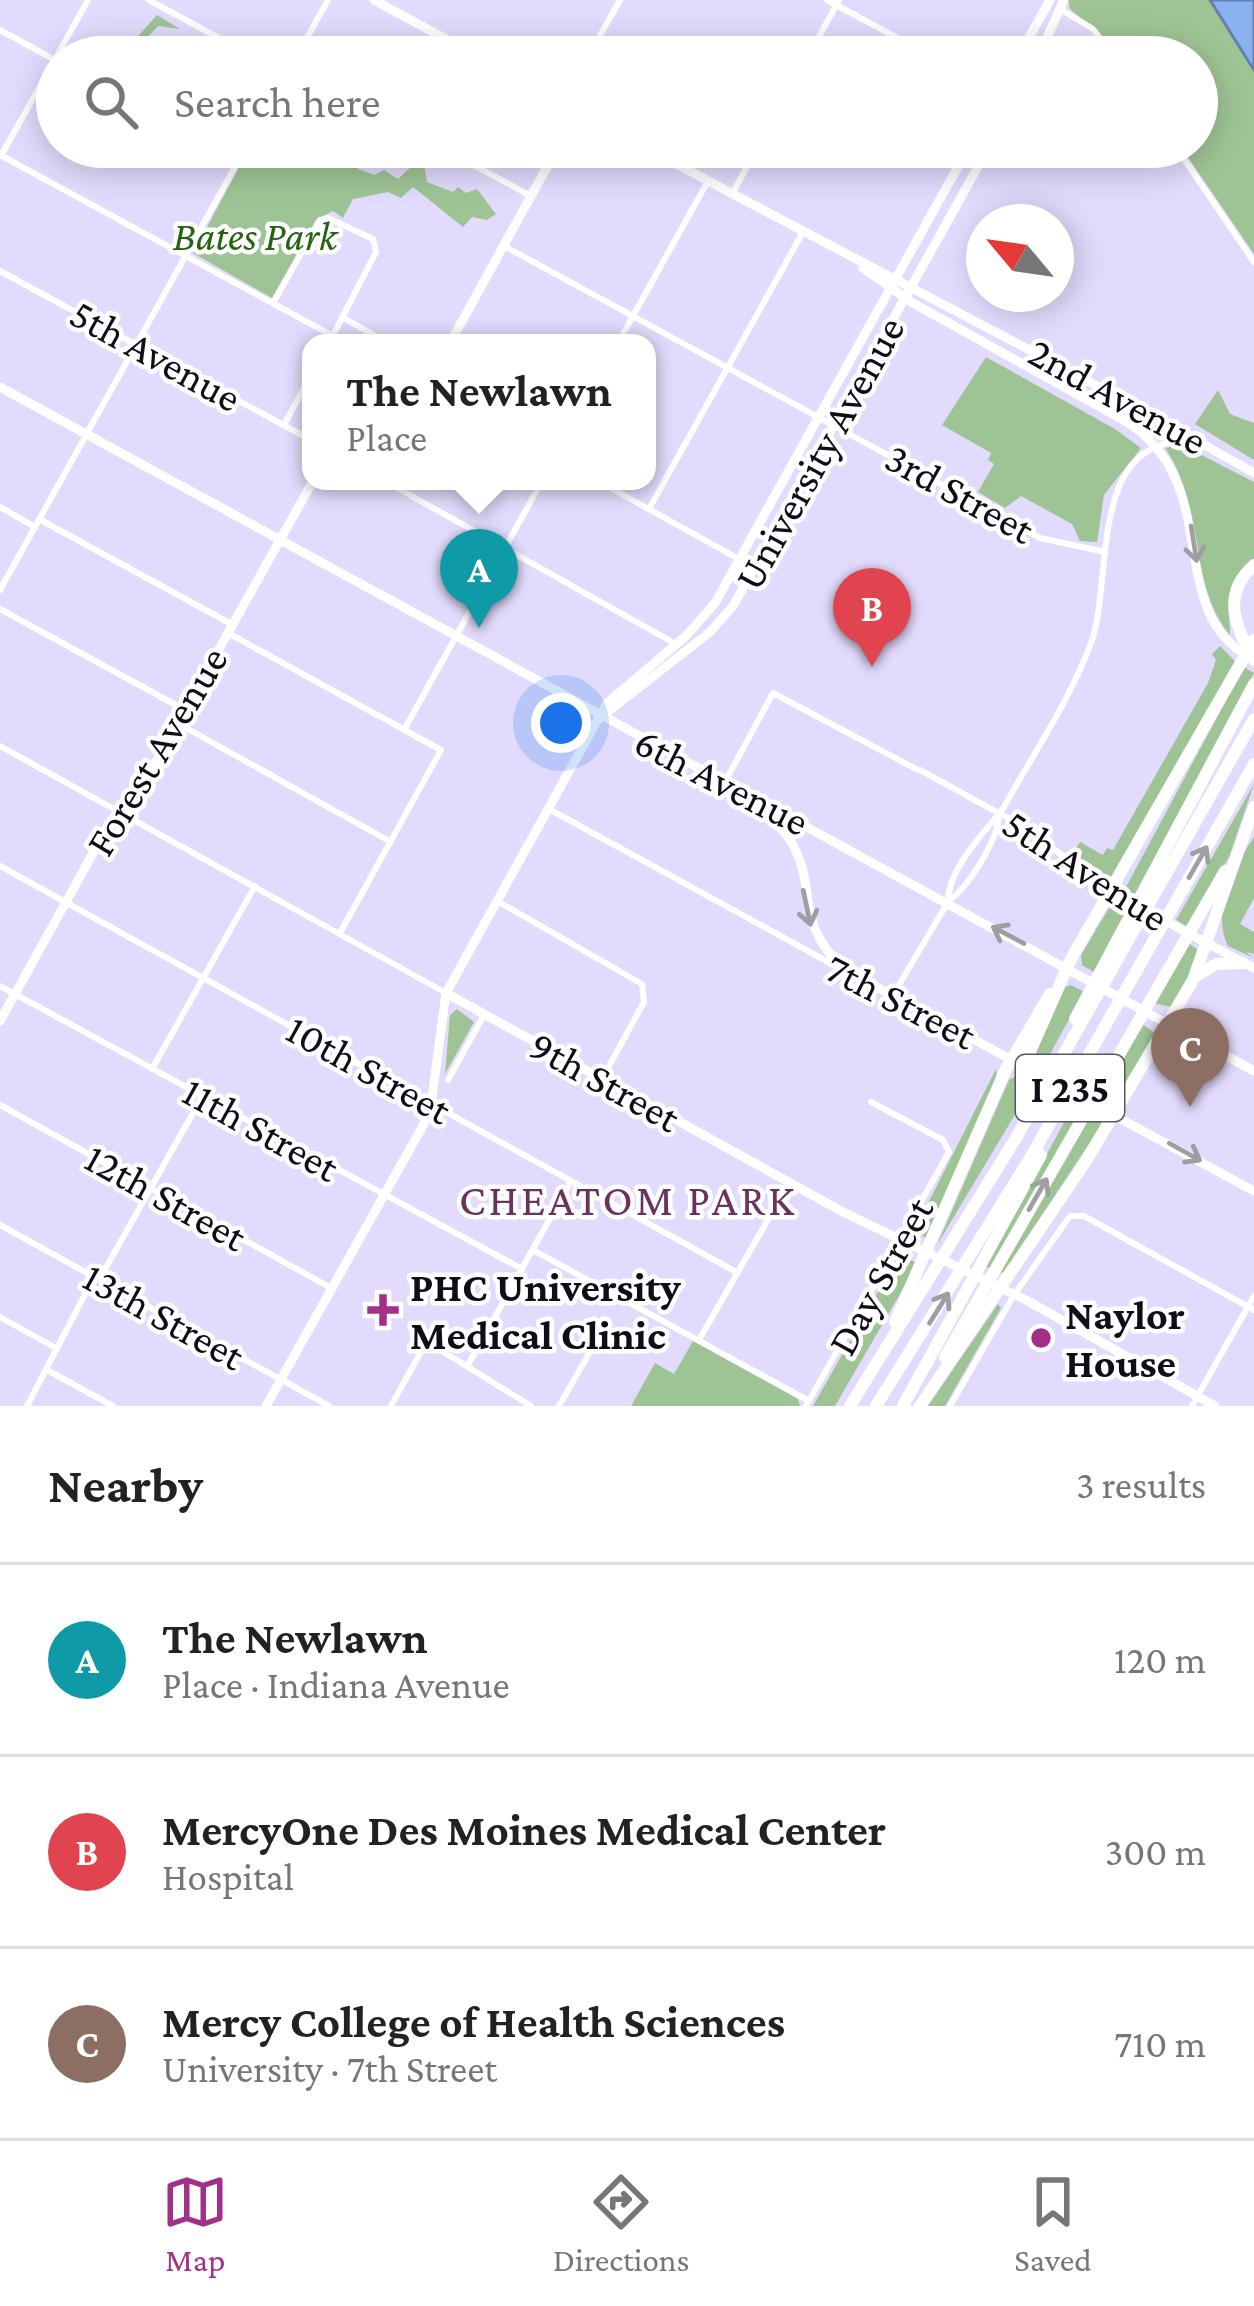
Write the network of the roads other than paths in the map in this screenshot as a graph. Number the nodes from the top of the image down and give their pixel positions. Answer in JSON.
{"nodes":[{"id":1,"x":88,"y":0,"type":"edge"},
{"id":2,"x":149,"y":0,"type":"edge"},
{"id":3,"x":328,"y":0,"type":"edge"},
{"id":4,"x":374,"y":0,"type":"edge"},
{"id":5,"x":620,"y":0,"type":"edge"},
{"id":6,"x":827,"y":0,"type":"edge"},
{"id":7,"x":1047,"y":1,"type":"edge"},
{"id":8,"x":838,"y":2,"type":"edge"},
{"id":9,"x":1062,"y":4,"type":"edge"},
{"id":10,"x":0,"y":29,"type":"edge"},
{"id":11,"x":69,"y":36,"type":"edge"},
{"id":12,"x":215,"y":36,"type":"edge"},
{"id":13,"x":308,"y":36,"type":"edge"},
{"id":14,"x":440,"y":36,"type":"edge"},
{"id":15,"x":600,"y":36,"type":"edge"},
{"id":16,"x":819,"y":36,"type":"edge"},
{"id":17,"x":897,"y":36,"type":"edge"},
{"id":18,"x":1029,"y":36,"type":"edge"},
{"id":19,"x":1048,"y":36,"type":"edge"},
{"id":20,"x":1098,"y":36,"type":"edge"},
{"id":21,"x":36,"y":52,"type":"edge"},
{"id":22,"x":36,"y":95,"type":"edge"},
{"id":23,"x":0,"y":156,"type":"edge"},
{"id":24,"x":233,"y":168,"type":"edge"},
{"id":25,"x":479,"y":168,"type":"edge"},
{"id":26,"x":546,"y":168,"type":"edge"},
{"id":27,"x":684,"y":168,"type":"edge"},
{"id":28,"x":746,"y":168,"type":"edge"},
{"id":29,"x":957,"y":168,"type":"edge"},
{"id":30,"x":977,"y":168,"type":"edge"},
{"id":31,"x":1190,"y":168,"type":"edge"},
{"id":32,"x":708,"y":181,"type":"junction"},
{"id":33,"x":732,"y":194,"type":"junction"},
{"id":34,"x":531,"y":196,"type":"junction"},
{"id":35,"x":803,"y":232,"type":"junction"},
{"id":36,"x":504,"y":246,"type":"junction"},
{"id":37,"x":185,"y":256,"type":"junction"},
{"id":38,"x":851,"y":259,"type":"junction"},
{"id":39,"x":1254,"y":262,"type":"edge"},
{"id":40,"x":0,"y":271,"type":"edge"},
{"id":41,"x":897,"y":277,"type":"junction"},
{"id":42,"x":913,"y":284,"type":"junction"},
{"id":43,"x":891,"y":289,"type":"junction"},
{"id":44,"x":905,"y":298,"type":"junction"},
{"id":45,"x":273,"y":304,"type":"junction"},
{"id":46,"x":633,"y":316,"type":"junction"},
{"id":47,"x":342,"y":317,"type":"junction"},
{"id":48,"x":323,"y":334,"type":"edge"},
{"id":49,"x":334,"y":334,"type":"edge"},
{"id":50,"x":372,"y":334,"type":"edge"},
{"id":51,"x":455,"y":334,"type":"edge"},
{"id":52,"x":623,"y":334,"type":"edge"},
{"id":53,"x":136,"y":345,"type":"junction"},
{"id":54,"x":1031,"y":347,"type":"junction"},
{"id":55,"x":727,"y":368,"type":"junction"},
{"id":56,"x":1034,"y":370,"type":"junction"},
{"id":57,"x":0,"y":387,"type":"edge"},
{"id":58,"x":302,"y":392,"type":"edge"},
{"id":59,"x":1128,"y":401,"type":"junction"},
{"id":60,"x":1110,"y":413,"type":"junction"},
{"id":61,"x":820,"y":416,"type":"junction"},
{"id":62,"x":1159,"y":419,"type":"junction"},
{"id":63,"x":836,"y":423,"type":"junction"},
{"id":64,"x":284,"y":425,"type":"junction"},
{"id":65,"x":302,"y":435,"type":"edge"},
{"id":66,"x":86,"y":436,"type":"junction"},
{"id":67,"x":1200,"y":442,"type":"junction"},
{"id":68,"x":1157,"y":448,"type":"junction"},
{"id":69,"x":1254,"y":473,"type":"edge"},
{"id":70,"x":308,"y":490,"type":"edge"},
{"id":71,"x":402,"y":490,"type":"edge"},
{"id":72,"x":537,"y":490,"type":"edge"},
{"id":73,"x":615,"y":490,"type":"edge"},
{"id":74,"x":0,"y":508,"type":"edge"},
{"id":75,"x":649,"y":508,"type":"junction"},
{"id":76,"x":37,"y":523,"type":"junction"},
{"id":77,"x":279,"y":542,"type":"junction"},
{"id":78,"x":506,"y":547,"type":"junction"},
{"id":79,"x":1106,"y":552,"type":"junction"},
{"id":80,"x":741,"y":559,"type":"junction"},
{"id":81,"x":1254,"y":566,"type":"edge"},
{"id":82,"x":755,"y":568,"type":"junction"},
{"id":83,"x":0,"y":590,"type":"edge"},
{"id":84,"x":0,"y":609,"type":"edge"},
{"id":85,"x":230,"y":629,"type":"junction"},
{"id":86,"x":454,"y":638,"type":"junction"},
{"id":87,"x":1254,"y":640,"type":"edge"},
{"id":88,"x":679,"y":649,"type":"junction"},
{"id":89,"x":1254,"y":660,"type":"edge"},
{"id":90,"x":1254,"y":684,"type":"edge"},
{"id":91,"x":185,"y":710,"type":"junction"},
{"id":92,"x":600,"y":718,"type":"junction"},
{"id":93,"x":1254,"y":719,"type":"edge"},
{"id":94,"x":178,"y":723,"type":"junction"},
{"id":95,"x":404,"y":730,"type":"junction"},
{"id":96,"x":0,"y":746,"type":"edge"},
{"id":97,"x":1254,"y":764,"type":"edge"},
{"id":98,"x":723,"y":785,"type":"junction"},
{"id":99,"x":1254,"y":808,"type":"edge"},
{"id":100,"x":549,"y":809,"type":"junction"},
{"id":101,"x":121,"y":812,"type":"junction"},
{"id":102,"x":999,"y":814,"type":"junction"},
{"id":103,"x":1254,"y":829,"type":"edge"},
{"id":104,"x":391,"y":842,"type":"junction"},
{"id":105,"x":0,"y":866,"type":"edge"},
{"id":106,"x":254,"y":886,"type":"junction"},
{"id":107,"x":1111,"y":892,"type":"junction"},
{"id":108,"x":497,"y":901,"type":"junction"},
{"id":109,"x":66,"y":902,"type":"junction"},
{"id":110,"x":948,"y":902,"type":"junction"},
{"id":111,"x":340,"y":933,"type":"junction"},
{"id":112,"x":1202,"y":942,"type":"junction"},
{"id":113,"x":1248,"y":965,"type":"edge"},
{"id":114,"x":845,"y":970,"type":"junction"},
{"id":115,"x":1065,"y":973,"type":"junction"},
{"id":116,"x":203,"y":978,"type":"junction"},
{"id":117,"x":1193,"y":980,"type":"junction"},
{"id":118,"x":0,"y":986,"type":"edge"},
{"id":119,"x":446,"y":993,"type":"junction"},
{"id":120,"x":15,"y":994,"type":"junction"},
{"id":121,"x":892,"y":995,"type":"junction"},
{"id":122,"x":484,"y":1015,"type":"junction"},
{"id":123,"x":0,"y":1021,"type":"edge"},
{"id":124,"x":1168,"y":1023,"type":"junction"},
{"id":125,"x":1012,"y":1058,"type":"junction"},
{"id":126,"x":152,"y":1069,"type":"junction"},
{"id":127,"x":1033,"y":1070,"type":"junction"},
{"id":128,"x":1254,"y":1071,"type":"edge"},
{"id":129,"x":1050,"y":1078,"type":"junction"},
{"id":130,"x":602,"y":1079,"type":"junction"},
{"id":131,"x":448,"y":1080,"type":"dead end"},
{"id":132,"x":202,"y":1097,"type":"junction"},
{"id":133,"x":871,"y":1102,"type":"dead end"},
{"id":134,"x":433,"y":1104,"type":"junction"},
{"id":135,"x":0,"y":1105,"type":"edge"},
{"id":136,"x":1060,"y":1105,"type":"junction"},
{"id":137,"x":1116,"y":1114,"type":"junction"},
{"id":138,"x":1016,"y":1138,"type":"junction"},
{"id":139,"x":571,"y":1181,"type":"junction"},
{"id":140,"x":789,"y":1183,"type":"junction"},
{"id":141,"x":151,"y":1188,"type":"junction"},
{"id":142,"x":1254,"y":1190,"type":"edge"},
{"id":143,"x":384,"y":1196,"type":"junction"},
{"id":144,"x":0,"y":1225,"type":"edge"},
{"id":145,"x":900,"y":1241,"type":"junction"},
{"id":146,"x":533,"y":1250,"type":"junction"},
{"id":147,"x":522,"y":1270,"type":"junction"},
{"id":148,"x":738,"y":1273,"type":"junction"},
{"id":149,"x":96,"y":1278,"type":"junction"},
{"id":150,"x":332,"y":1288,"type":"junction"},
{"id":151,"x":1010,"y":1293,"type":"junction"},
{"id":152,"x":1254,"y":1296,"type":"edge"},
{"id":153,"x":1251,"y":1309,"type":"edge"},
{"id":154,"x":0,"y":1317,"type":"edge"},
{"id":155,"x":416,"y":1335,"type":"dead end"},
{"id":156,"x":699,"y":1340,"type":"junction"},
{"id":157,"x":428,"y":1341,"type":"junction"},
{"id":158,"x":54,"y":1347,"type":"junction"},
{"id":159,"x":591,"y":1350,"type":"dead end"},
{"id":160,"x":879,"y":1359,"type":"junction"},
{"id":161,"x":468,"y":1365,"type":"junction"},
{"id":162,"x":46,"y":1370,"type":"junction"},
{"id":163,"x":280,"y":1380,"type":"junction"},
{"id":164,"x":1195,"y":1401,"type":"edge"},
{"id":165,"x":808,"y":1404,"type":"edge"},
{"id":166,"x":27,"y":1406,"type":"edge"},
{"id":167,"x":112,"y":1406,"type":"edge"},
{"id":168,"x":266,"y":1406,"type":"edge"},
{"id":169,"x":329,"y":1406,"type":"edge"},
{"id":170,"x":391,"y":1406,"type":"edge"},
{"id":171,"x":531,"y":1406,"type":"edge"},
{"id":172,"x":559,"y":1406,"type":"edge"},
{"id":173,"x":850,"y":1406,"type":"edge"},
{"id":174,"x":876,"y":1406,"type":"edge"},
{"id":175,"x":903,"y":1406,"type":"edge"},
{"id":176,"x":920,"y":1406,"type":"edge"},
{"id":177,"x":950,"y":1406,"type":"edge"},
{"id":178,"x":1215,"y":1406,"type":"edge"}],
"edges":[{"from":1,"to":11,"type":"street"},
{"from":2,"to":12,"type":"street"},
{"from":3,"to":13,"type":"street"},
{"from":4,"to":14,"type":"main road"},
{"from":5,"to":15,"type":"street"},
{"from":6,"to":8,"type":"street"},
{"from":7,"to":9,"type":"street"},
{"from":7,"to":18,"type":"main road"},
{"from":8,"to":16,"type":"street"},
{"from":8,"to":17,"type":"street"},
{"from":9,"to":19,"type":"main road"},
{"from":9,"to":20,"type":"street"},
{"from":10,"to":21,"type":"street"},
{"from":22,"to":23,"type":"street"},
{"from":23,"to":37,"type":"street"},
{"from":24,"to":37,"type":"street"},
{"from":25,"to":34,"type":"street"},
{"from":26,"to":34,"type":"main road"},
{"from":27,"to":32,"type":"main road","name":"2nd Avenue"},
{"from":28,"to":33,"type":"street"},
{"from":29,"to":41,"type":"main road","name":"University Avenue"},
{"from":30,"to":42,"type":"main road","name":"University Avenue"},
{"from":31,"to":39,"type":"street"},
{"from":32,"to":33,"type":"main road","name":"2nd Avenue"},
{"from":32,"to":46,"type":"street"},
{"from":33,"to":35,"type":"main road","name":"2nd Avenue"},
{"from":34,"to":36,"type":"main road"},
{"from":35,"to":38,"type":"main road","name":"2nd Avenue"},
{"from":35,"to":55,"type":"street"},
{"from":36,"to":46,"type":"street","name":"3rd Street"},
{"from":36,"to":51,"type":"main road"},
{"from":37,"to":45,"type":"street"},
{"from":37,"to":53,"type":"street"},
{"from":38,"to":41,"type":"main road","name":"2nd Avenue"},
{"from":38,"to":43,"type":"main road","name":"2nd Avenue"},
{"from":40,"to":53,"type":"street","name":"5th Avenue"},
{"from":41,"to":42,"type":"main road","name":"2nd Avenue"},
{"from":41,"to":43,"type":"main road","name":"University Avenue"},
{"from":42,"to":44,"type":"main road","name":"University Avenue"},
{"from":42,"to":54,"type":"main road","name":"2nd Avenue"},
{"from":43,"to":44,"type":"main road","name":"2nd Avenue"},
{"from":43,"to":61,"type":"main road","name":"University Avenue"},
{"from":44,"to":56,"type":"main road","name":"2nd Avenue"},
{"from":44,"to":63,"type":"main road","name":"University Avenue"},
{"from":45,"to":47,"type":"street"},
{"from":45,"to":48,"type":"street"},
{"from":46,"to":52,"type":"street"},
{"from":46,"to":55,"type":"street","name":"3rd Street"},
{"from":47,"to":49,"type":"street"},
{"from":47,"to":50,"type":"street"},
{"from":53,"to":64,"type":"street","name":"5th Avenue"},
{"from":53,"to":66,"type":"street"},
{"from":54,"to":56,"type":"main road"},
{"from":54,"to":59,"type":"main road","name":"2nd Avenue"},
{"from":55,"to":61,"type":"street","name":"3rd Street"},
{"from":55,"to":75,"type":"street"},
{"from":56,"to":60,"type":"main road","name":"2nd Avenue"},
{"from":57,"to":66,"type":"main road","name":"6th Avenue"},
{"from":58,"to":64,"type":"street"},
{"from":59,"to":60,"type":"main road"},
{"from":59,"to":62,"type":"main road","name":"2nd Avenue"},
{"from":60,"to":68,"type":"main road","name":"2nd Avenue"},
{"from":61,"to":63,"type":"street","name":"3rd Street"},
{"from":61,"to":80,"type":"main road","name":"University Avenue"},
{"from":62,"to":67,"type":"main road","name":"2nd Avenue"},
{"from":62,"to":68,"type":"street"},
{"from":63,"to":79,"type":"street","name":"3rd Street"},
{"from":63,"to":82,"type":"main road","name":"University Avenue"},
{"from":64,"to":65,"type":"street","name":"5th Avenue"},
{"from":66,"to":76,"type":"street"},
{"from":66,"to":77,"type":"main road","name":"6th Avenue"},
{"from":67,"to":68,"type":"street"},
{"from":67,"to":69,"type":"main road","name":"2nd Avenue"},
{"from":68,"to":79,"type":"street"},
{"from":68,"to":89,"type":"main road","one_way":true},
{"from":70,"to":77,"type":"main road","name":"Forest Avenue"},
{"from":71,"to":78,"type":"street"},
{"from":72,"to":78,"type":"street"},
{"from":73,"to":75,"type":"street"},
{"from":74,"to":76,"type":"street"},
{"from":75,"to":80,"type":"street"},
{"from":76,"to":83,"type":"street"},
{"from":76,"to":85,"type":"street"},
{"from":77,"to":85,"type":"main road","name":"Forest Avenue"},
{"from":77,"to":86,"type":"main road","name":"6th Avenue"},
{"from":78,"to":86,"type":"street"},
{"from":78,"to":88,"type":"street"},
{"from":79,"to":102,"type":"street"},
{"from":80,"to":82,"type":"street"},
{"from":80,"to":88,"type":"main road","name":"University Avenue"},
{"from":81,"to":89,"type":"highway"},
{"from":82,"to":88,"type":"main road","name":"University Avenue"},
{"from":84,"to":91,"type":"street"},
{"from":85,"to":91,"type":"main road","name":"Forest Avenue"},
{"from":85,"to":95,"type":"street"},
{"from":86,"to":92,"type":"main road","name":"6th Avenue"},
{"from":86,"to":95,"type":"street"},
{"from":87,"to":107,"type":"highway"},
{"from":88,"to":92,"type":"main road","name":"University Avenue"},
{"from":90,"to":138,"type":"highway"},
{"from":91,"to":94,"type":"main road","name":"Forest Avenue"},
{"from":92,"to":98,"type":"main road","name":"6th Avenue"},
{"from":92,"to":100,"type":"main road","name":"University Avenue"},
{"from":93,"to":129,"type":"highway","number":"I 235"},
{"from":94,"to":101,"type":"main road","name":"Forest Avenue"},
{"from":94,"to":104,"type":"street"},
{"from":95,"to":104,"type":"street"},
{"from":96,"to":101,"type":"street","name":"9th Street"},
{"from":136,"to":97,"type":"highway","number":"I 235","one_way":true},
{"from":98,"to":102,"type":"street","name":"5th Avenue"},
{"from":98,"to":110,"type":"main road","name":"6th Avenue"},
{"from":98,"to":114,"type":"main road","one_way":true},
{"from":99,"to":112,"type":"highway"},
{"from":100,"to":108,"type":"main road","name":"University Avenue"},
{"from":100,"to":114,"type":"street","name":"7th Street"},
{"from":101,"to":106,"type":"street","name":"9th Street"},
{"from":101,"to":109,"type":"main road","name":"Forest Avenue"},
{"from":102,"to":107,"type":"street","name":"5th Avenue"},
{"from":102,"to":110,"type":"street"},
{"from":176,"to":103,"type":"highway","one_way":true},
{"from":104,"to":111,"type":"street"},
{"from":105,"to":109,"type":"street","name":"10th Street"},
{"from":106,"to":111,"type":"street","name":"9th Street"},
{"from":106,"to":116,"type":"street"},
{"from":107,"to":112,"type":"main road","name":"5th Avenue"},
{"from":107,"to":115,"type":"highway"},
{"from":108,"to":119,"type":"main road","name":"University Avenue"},
{"from":108,"to":130,"type":"street"},
{"from":109,"to":116,"type":"street","name":"10th Street"},
{"from":109,"to":120,"type":"main road","name":"Forest Avenue"},
{"from":115,"to":110,"type":"main road","name":"6th Avenue","one_way":true},
{"from":110,"to":121,"type":"street"},
{"from":111,"to":119,"type":"street","name":"9th Street"},
{"from":112,"to":113,"type":"main road","name":"5th Avenue"},
{"from":112,"to":117,"type":"highway"},
{"from":113,"to":117,"type":"highway"},
{"from":114,"to":121,"type":"main road","name":"7th Street"},
{"from":115,"to":124,"type":"main road","name":"6th Avenue"},
{"from":115,"to":125,"type":"highway"},
{"from":115,"to":127,"type":"highway"},
{"from":116,"to":126,"type":"street"},
{"from":116,"to":134,"type":"street","name":"10th Street"},
{"from":117,"to":124,"type":"highway"},
{"from":118,"to":120,"type":"street","name":"11th Street"},
{"from":119,"to":122,"type":"main road","name":"9th Street"},
{"from":119,"to":134,"type":"main road","name":"University Avenue"},
{"from":120,"to":123,"type":"main road","name":"Forest Avenue"},
{"from":120,"to":126,"type":"street","name":"11th Street"},
{"from":121,"to":125,"type":"main road","name":"7th Street"},
{"from":122,"to":130,"type":"main road","name":"9th Street"},
{"from":122,"to":131,"type":"street"},
{"from":124,"to":128,"type":"main road","name":"6th Avenue"},
{"from":124,"to":137,"type":"highway"},
{"from":125,"to":127,"type":"main road","name":"7th Street"},
{"from":125,"to":160,"type":"highway"},
{"from":126,"to":132,"type":"street","name":"11th Street"},
{"from":127,"to":129,"type":"main road","name":"7th Street"},
{"from":129,"to":137,"type":"main road","name":"7th Street"},
{"from":129,"to":138,"type":"highway","number":"I 235"},
{"from":130,"to":140,"type":"main road","name":"9th Street"},
{"from":132,"to":141,"type":"street"},
{"from":132,"to":143,"type":"street","name":"11th Street"},
{"from":133,"to":145,"type":"street","name":"Day Street"},
{"from":134,"to":139,"type":"street","name":"10th Street"},
{"from":134,"to":143,"type":"main road","name":"University Avenue"},
{"from":135,"to":141,"type":"street","name":"12th Street"},
{"from":174,"to":136,"type":"highway","number":"I 235","one_way":true},
{"from":136,"to":175,"type":"highway"},
{"from":137,"to":142,"type":"main road","name":"7th Street","one_way":true},
{"from":137,"to":176,"type":"highway"},
{"from":138,"to":160,"type":"highway","number":"I 235"},
{"from":139,"to":146,"type":"street"},
{"from":139,"to":148,"type":"street","name":"10th Street"},
{"from":140,"to":145,"type":"main road","name":"9th Street"},
{"from":140,"to":148,"type":"street"},
{"from":141,"to":149,"type":"street"},
{"from":141,"to":150,"type":"street","name":"12th Street"},
{"from":143,"to":147,"type":"street","name":"11th Street"},
{"from":143,"to":150,"type":"main road","name":"University Avenue"},
{"from":144,"to":149,"type":"street","name":"13th Street"},
{"from":145,"to":151,"type":"main road","name":"9th Street"},
{"from":145,"to":165,"type":"street","name":"Day Street"},
{"from":146,"to":147,"type":"street"},
{"from":146,"to":156,"type":"street"},
{"from":147,"to":161,"type":"street"},
{"from":148,"to":156,"type":"street"},
{"from":149,"to":158,"type":"street"},
{"from":149,"to":163,"type":"street","name":"13th Street"},
{"from":150,"to":163,"type":"main road","name":"University Avenue"},
{"from":151,"to":153,"type":"street"},
{"from":151,"to":164,"type":"main road","name":"9th Street"},
{"from":151,"to":177,"type":"street"},
{"from":152,"to":153,"type":"street"},
{"from":153,"to":164,"type":"street"},
{"from":154,"to":158,"type":"street"},
{"from":155,"to":157,"type":"street"},
{"from":156,"to":165,"type":"street"},
{"from":157,"to":161,"type":"street"},
{"from":157,"to":170,"type":"street"},
{"from":158,"to":162,"type":"street"},
{"from":159,"to":172,"type":"street"},
{"from":160,"to":173,"type":"highway","number":"I 235"},
{"from":161,"to":171,"type":"street"},
{"from":162,"to":166,"type":"street"},
{"from":162,"to":167,"type":"street"},
{"from":163,"to":168,"type":"main road","name":"University Avenue"},
{"from":163,"to":169,"type":"street","name":"13th Street"},
{"from":164,"to":178,"type":"main road","name":"9th Street"}]}
